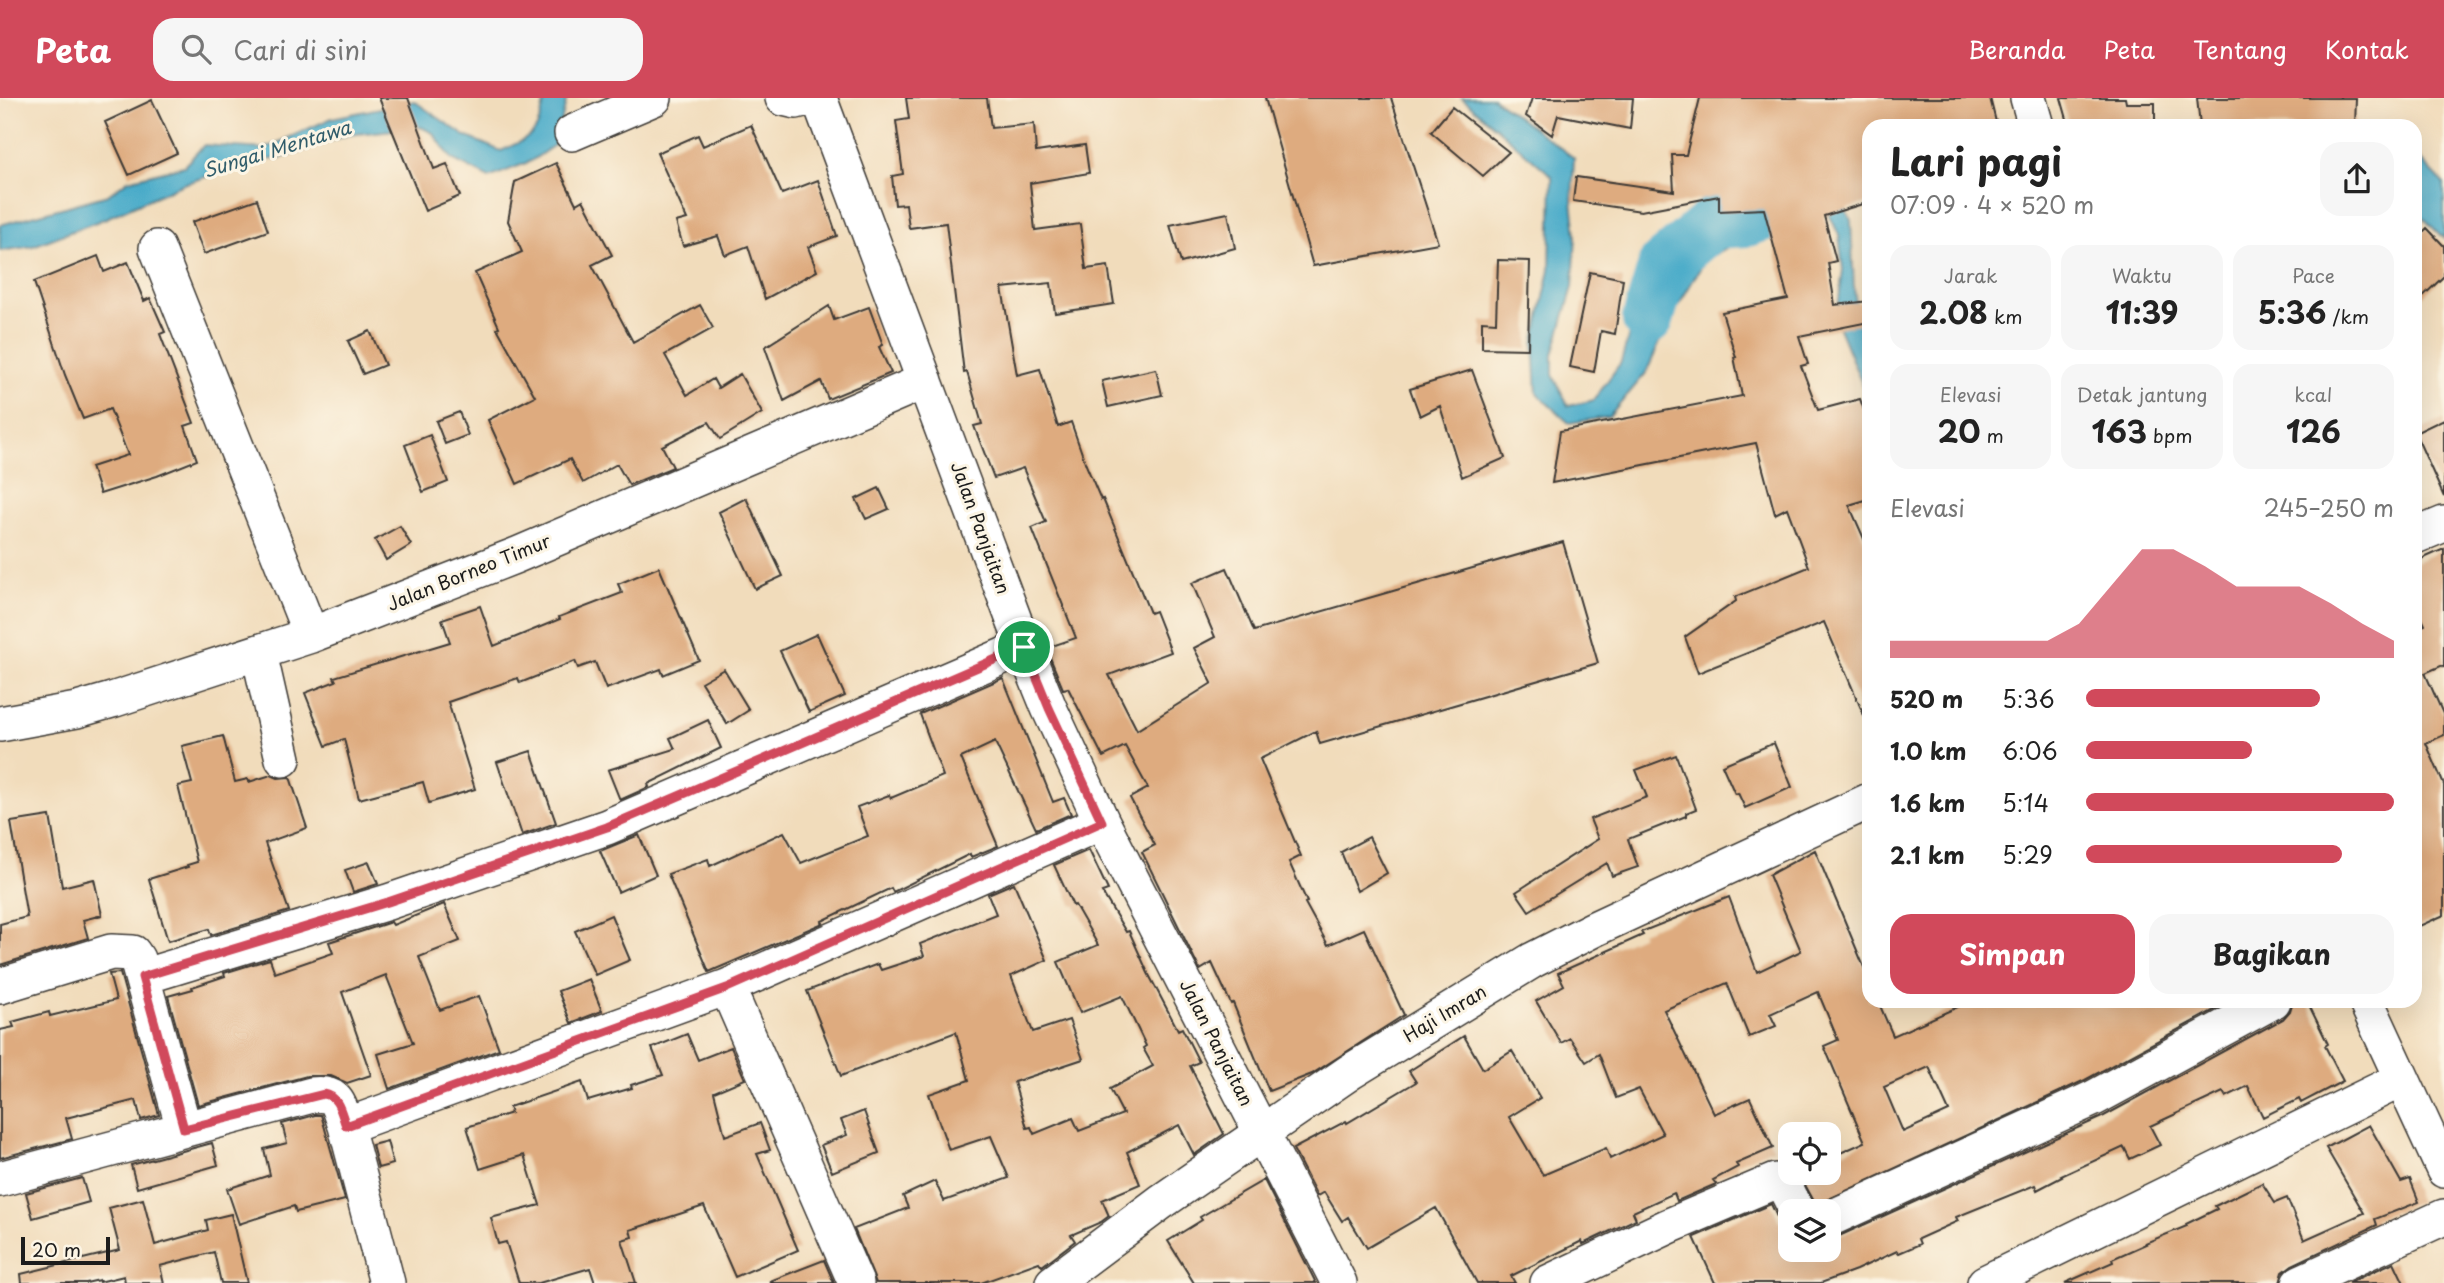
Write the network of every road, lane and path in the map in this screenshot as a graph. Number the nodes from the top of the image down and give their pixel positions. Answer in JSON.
{"nodes":[{"id":1,"x":654,"y":98,"type":"edge"},
{"id":2,"x":783,"y":98,"type":"edge"},
{"id":3,"x":807,"y":98,"type":"edge"},
{"id":4,"x":818,"y":98,"type":"edge"},
{"id":5,"x":2028,"y":98,"type":"edge"},
{"id":6,"x":2034,"y":119,"type":"edge"},
{"id":7,"x":572,"y":133,"type":"dead end"},
{"id":8,"x":157,"y":248,"type":"dead end"},
{"id":9,"x":925,"y":381,"type":"junction"},
{"id":10,"x":2444,"y":524,"type":"edge"},
{"id":11,"x":2422,"y":533,"type":"edge"},
{"id":12,"x":311,"y":635,"type":"junction"},
{"id":13,"x":1024,"y":647,"type":"junction"},
{"id":14,"x":258,"y":653,"type":"junction"},
{"id":15,"x":0,"y":724,"type":"edge"},
{"id":16,"x":283,"y":759,"type":"dead end"},
{"id":17,"x":1862,"y":804,"type":"edge"},
{"id":18,"x":1102,"y":822,"type":"junction"},
{"id":19,"x":142,"y":977,"type":"junction"},
{"id":20,"x":0,"y":986,"type":"edge"},
{"id":21,"x":727,"y":988,"type":"junction"},
{"id":22,"x":2260,"y":1008,"type":"edge"},
{"id":23,"x":2369,"y":1008,"type":"edge"},
{"id":24,"x":2402,"y":1079,"type":"junction"},
{"id":25,"x":346,"y":1126,"type":"junction"},
{"id":26,"x":184,"y":1129,"type":"junction"},
{"id":27,"x":1262,"y":1132,"type":"junction"},
{"id":28,"x":2444,"y":1170,"type":"edge"},
{"id":29,"x":0,"y":1180,"type":"edge"},
{"id":30,"x":1791,"y":1199,"type":"edge"},
{"id":31,"x":1841,"y":1214,"type":"edge"},
{"id":32,"x":2444,"y":1217,"type":"edge"},
{"id":33,"x":387,"y":1283,"type":"edge"},
{"id":34,"x":856,"y":1283,"type":"edge"},
{"id":35,"x":1053,"y":1283,"type":"edge"},
{"id":36,"x":1339,"y":1283,"type":"edge"},
{"id":37,"x":1548,"y":1283,"type":"edge"},
{"id":38,"x":1985,"y":1283,"type":"edge"},
{"id":39,"x":2300,"y":1283,"type":"edge"}],
"edges":[{"from":1,"to":7,"type":"street"},
{"from":2,"to":3,"type":"street"},
{"from":4,"to":9,"type":"street","name":"Jalan Panjaitan"},
{"from":5,"to":6,"type":"street"},
{"from":8,"to":12,"type":"street"},
{"from":9,"to":12,"type":"street","name":"Jalan Borneo Timur"},
{"from":9,"to":13,"type":"street","name":"Jalan Panjaitan"},
{"from":10,"to":11,"type":"street"},
{"from":12,"to":14,"type":"street","name":"Jalan Borneo Timur"},
{"from":13,"to":18,"type":"street","name":"Jalan Panjaitan"},
{"from":13,"to":19,"type":"street"},
{"from":14,"to":15,"type":"street","name":"Jalan Borneo Timur"},
{"from":14,"to":16,"type":"street"},
{"from":17,"to":27,"type":"street","name":"Haji Imran"},
{"from":18,"to":21,"type":"street"},
{"from":18,"to":27,"type":"street","name":"Jalan Panjaitan"},
{"from":19,"to":20,"type":"street"},
{"from":19,"to":26,"type":"street"},
{"from":21,"to":25,"type":"street"},
{"from":21,"to":34,"type":"street"},
{"from":22,"to":31,"type":"street"},
{"from":23,"to":24,"type":"street"},
{"from":24,"to":28,"type":"street"},
{"from":24,"to":38,"type":"street"},
{"from":25,"to":26,"type":"street"},
{"from":25,"to":33,"type":"street"},
{"from":26,"to":29,"type":"street"},
{"from":27,"to":35,"type":"street","name":"Haji Imran"},
{"from":27,"to":36,"type":"street","name":"Jalan Panjaitan"},
{"from":30,"to":37,"type":"street"},
{"from":32,"to":39,"type":"street"}]}
